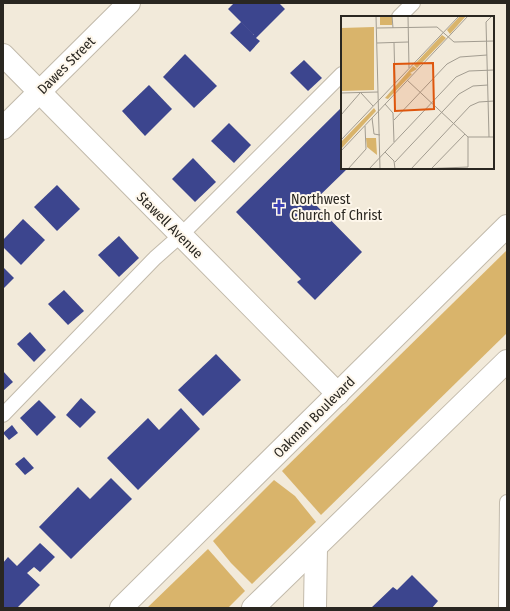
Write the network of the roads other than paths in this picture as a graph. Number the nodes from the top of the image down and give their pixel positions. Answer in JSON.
{"nodes":[{"id":1,"x":129,"y":3,"type":"edge"},
{"id":2,"x":412,"y":3,"type":"edge"},
{"id":3,"x":400,"y":16,"type":"edge"},
{"id":4,"x":3,"y":55,"type":"edge"},
{"id":5,"x":341,"y":75,"type":"edge"},
{"id":6,"x":39,"y":92,"type":"junction"},
{"id":7,"x":3,"y":128,"type":"edge"},
{"id":8,"x":507,"y":226,"type":"edge"},
{"id":9,"x":181,"y":235,"type":"junction"},
{"id":10,"x":507,"y":361,"type":"edge"},
{"id":11,"x":338,"y":394,"type":"junction"},
{"id":12,"x":3,"y":415,"type":"edge"},
{"id":13,"x":507,"y":502,"type":"edge"},
{"id":14,"x":316,"y":547,"type":"junction"},
{"id":15,"x":121,"y":608,"type":"edge"},
{"id":16,"x":253,"y":608,"type":"edge"},
{"id":17,"x":315,"y":608,"type":"edge"},
{"id":18,"x":506,"y":608,"type":"edge"}],
"edges":[{"from":1,"to":6,"type":"street","name":"Dawes Street"},
{"from":2,"to":3,"type":"lane"},
{"from":4,"to":6,"type":"street","name":"Stawell Avenue"},
{"from":5,"to":9,"type":"lane"},
{"from":6,"to":7,"type":"street","name":"Dawes Street"},
{"from":6,"to":9,"type":"street","name":"Stawell Avenue"},
{"from":8,"to":11,"type":"street","name":"Oakman Boulevard"},
{"from":9,"to":11,"type":"street","name":"Stawell Avenue"},
{"from":9,"to":12,"type":"lane"},
{"from":10,"to":14,"type":"street"},
{"from":11,"to":15,"type":"street","name":"Oakman Boulevard"},
{"from":13,"to":18,"type":"lane"},
{"from":14,"to":16,"type":"street"},
{"from":14,"to":17,"type":"street"}]}
